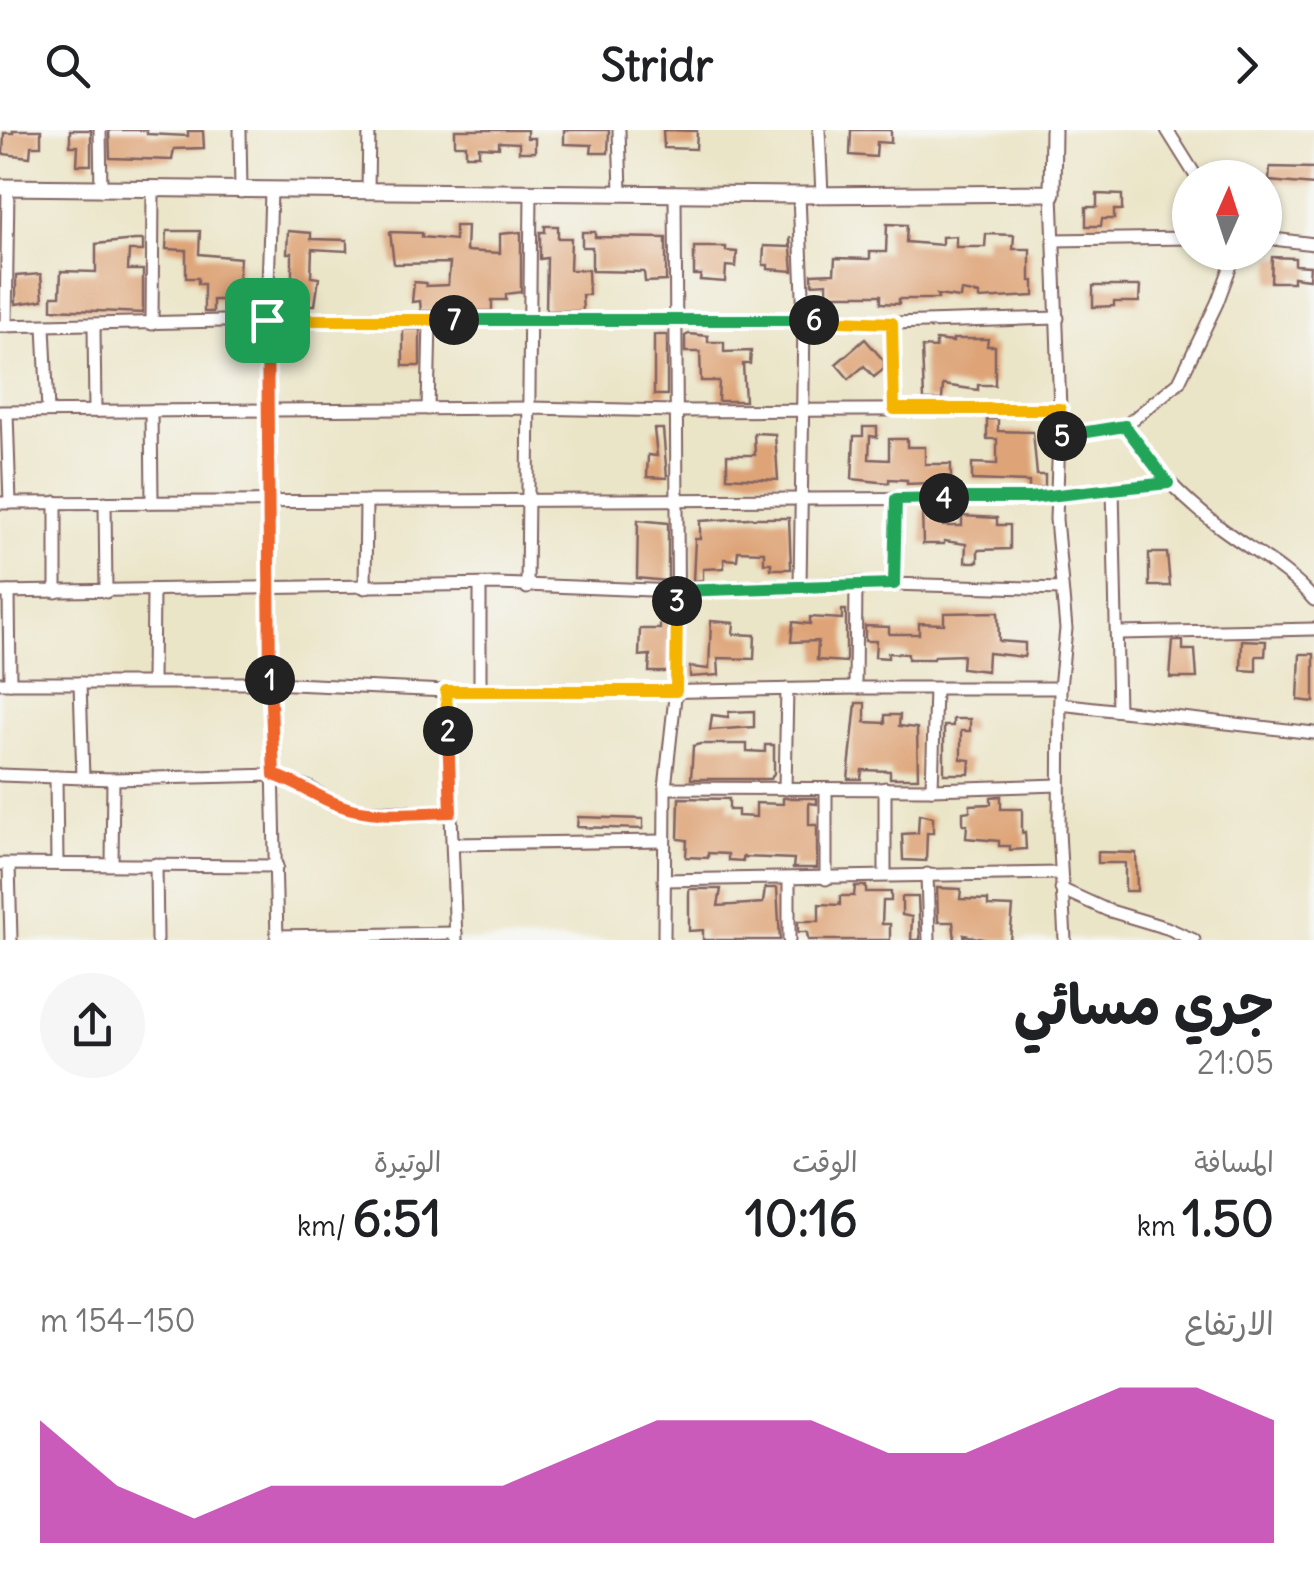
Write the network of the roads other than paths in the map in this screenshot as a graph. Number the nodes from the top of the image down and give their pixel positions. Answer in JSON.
{"nodes":[{"id":1,"x":100,"y":130,"type":"edge"},
{"id":2,"x":240,"y":130,"type":"edge"},
{"id":3,"x":368,"y":130,"type":"edge"},
{"id":4,"x":619,"y":130,"type":"edge"},
{"id":5,"x":819,"y":130,"type":"edge"},
{"id":6,"x":1052,"y":130,"type":"edge"},
{"id":7,"x":1168,"y":130,"type":"edge"},
{"id":8,"x":1186,"y":160,"type":"edge"},
{"id":9,"x":4,"y":187,"type":"edge"},
{"id":10,"x":101,"y":190,"type":"junction"},
{"id":11,"x":368,"y":190,"type":"junction"},
{"id":12,"x":153,"y":191,"type":"junction"},
{"id":13,"x":271,"y":191,"type":"junction"},
{"id":14,"x":241,"y":192,"type":"junction"},
{"id":15,"x":531,"y":192,"type":"junction"},
{"id":16,"x":620,"y":192,"type":"junction"},
{"id":17,"x":675,"y":192,"type":"junction"},
{"id":18,"x":1052,"y":193,"type":"junction"},
{"id":19,"x":800,"y":195,"type":"junction"},
{"id":20,"x":822,"y":195,"type":"junction"},
{"id":21,"x":1282,"y":237,"type":"edge"},
{"id":22,"x":1172,"y":238,"type":"edge"},
{"id":23,"x":1053,"y":240,"type":"junction"},
{"id":24,"x":1314,"y":244,"type":"edge"},
{"id":25,"x":1230,"y":270,"type":"edge"},
{"id":26,"x":1058,"y":318,"type":"junction"},
{"id":27,"x":267,"y":320,"type":"junction"},
{"id":28,"x":430,"y":320,"type":"junction"},
{"id":29,"x":530,"y":320,"type":"junction"},
{"id":30,"x":675,"y":320,"type":"junction"},
{"id":31,"x":804,"y":320,"type":"junction"},
{"id":32,"x":892,"y":323,"type":"junction"},
{"id":33,"x":152,"y":324,"type":"junction"},
{"id":34,"x":3,"y":326,"type":"edge"},
{"id":35,"x":44,"y":326,"type":"junction"},
{"id":36,"x":94,"y":326,"type":"junction"},
{"id":37,"x":529,"y":408,"type":"junction"},
{"id":38,"x":428,"y":409,"type":"junction"},
{"id":39,"x":894,"y":409,"type":"junction"},
{"id":40,"x":1060,"y":409,"type":"junction"},
{"id":41,"x":95,"y":410,"type":"junction"},
{"id":42,"x":269,"y":410,"type":"junction"},
{"id":43,"x":802,"y":410,"type":"junction"},
{"id":44,"x":48,"y":411,"type":"junction"},
{"id":45,"x":151,"y":411,"type":"junction"},
{"id":46,"x":4,"y":412,"type":"edge"},
{"id":47,"x":675,"y":412,"type":"junction"},
{"id":48,"x":1125,"y":426,"type":"junction"},
{"id":49,"x":1060,"y":436,"type":"junction"},
{"id":50,"x":1168,"y":483,"type":"junction"},
{"id":51,"x":1113,"y":488,"type":"junction"},
{"id":52,"x":1055,"y":494,"type":"junction"},
{"id":53,"x":803,"y":498,"type":"junction"},
{"id":54,"x":896,"y":499,"type":"junction"},
{"id":55,"x":152,"y":501,"type":"junction"},
{"id":56,"x":268,"y":501,"type":"junction"},
{"id":57,"x":366,"y":501,"type":"junction"},
{"id":58,"x":530,"y":501,"type":"junction"},
{"id":59,"x":56,"y":502,"type":"junction"},
{"id":60,"x":105,"y":502,"type":"junction"},
{"id":61,"x":678,"y":502,"type":"junction"},
{"id":62,"x":5,"y":503,"type":"edge"},
{"id":63,"x":856,"y":583,"type":"junction"},
{"id":64,"x":480,"y":584,"type":"junction"},
{"id":65,"x":894,"y":584,"type":"junction"},
{"id":66,"x":800,"y":586,"type":"junction"},
{"id":67,"x":365,"y":588,"type":"junction"},
{"id":68,"x":527,"y":588,"type":"junction"},
{"id":69,"x":268,"y":590,"type":"junction"},
{"id":70,"x":1060,"y":590,"type":"junction"},
{"id":71,"x":154,"y":591,"type":"junction"},
{"id":72,"x":677,"y":591,"type":"junction"},
{"id":73,"x":4,"y":592,"type":"edge"},
{"id":74,"x":56,"y":592,"type":"junction"},
{"id":75,"x":106,"y":592,"type":"junction"},
{"id":76,"x":1314,"y":600,"type":"edge"},
{"id":77,"x":1314,"y":629,"type":"edge"},
{"id":78,"x":1119,"y":633,"type":"junction"},
{"id":79,"x":152,"y":682,"type":"junction"},
{"id":80,"x":5,"y":683,"type":"edge"},
{"id":81,"x":270,"y":683,"type":"junction"},
{"id":82,"x":80,"y":684,"type":"junction"},
{"id":83,"x":855,"y":688,"type":"junction"},
{"id":84,"x":1060,"y":688,"type":"junction"},
{"id":85,"x":787,"y":689,"type":"junction"},
{"id":86,"x":935,"y":689,"type":"junction"},
{"id":87,"x":446,"y":691,"type":"junction"},
{"id":88,"x":480,"y":691,"type":"junction"},
{"id":89,"x":676,"y":691,"type":"junction"},
{"id":90,"x":1060,"y":704,"type":"junction"},
{"id":91,"x":1118,"y":710,"type":"junction"},
{"id":92,"x":1314,"y":733,"type":"edge"},
{"id":93,"x":0,"y":775,"type":"edge"},
{"id":94,"x":274,"y":775,"type":"junction"},
{"id":95,"x":56,"y":776,"type":"junction"},
{"id":96,"x":82,"y":778,"type":"junction"},
{"id":97,"x":113,"y":778,"type":"junction"},
{"id":98,"x":1060,"y":785,"type":"junction"},
{"id":99,"x":665,"y":788,"type":"junction"},
{"id":100,"x":785,"y":788,"type":"junction"},
{"id":101,"x":885,"y":788,"type":"junction"},
{"id":102,"x":826,"y":789,"type":"junction"},
{"id":103,"x":932,"y":789,"type":"junction"},
{"id":104,"x":451,"y":812,"type":"junction"},
{"id":105,"x":664,"y":840,"type":"junction"},
{"id":106,"x":452,"y":844,"type":"junction"},
{"id":107,"x":56,"y":864,"type":"junction"},
{"id":108,"x":112,"y":864,"type":"junction"},
{"id":109,"x":156,"y":864,"type":"junction"},
{"id":110,"x":4,"y":865,"type":"edge"},
{"id":111,"x":277,"y":866,"type":"junction"},
{"id":112,"x":1059,"y":873,"type":"junction"},
{"id":113,"x":927,"y":874,"type":"junction"},
{"id":114,"x":885,"y":875,"type":"junction"},
{"id":115,"x":826,"y":878,"type":"junction"},
{"id":116,"x":664,"y":880,"type":"junction"},
{"id":117,"x":789,"y":880,"type":"junction"},
{"id":118,"x":1060,"y":889,"type":"junction"},
{"id":119,"x":456,"y":937,"type":"edge"},
{"id":120,"x":277,"y":938,"type":"edge"},
{"id":121,"x":11,"y":940,"type":"edge"},
{"id":122,"x":157,"y":940,"type":"edge"},
{"id":123,"x":664,"y":940,"type":"edge"},
{"id":124,"x":788,"y":940,"type":"edge"},
{"id":125,"x":929,"y":940,"type":"edge"},
{"id":126,"x":1064,"y":940,"type":"edge"},
{"id":127,"x":1194,"y":940,"type":"edge"}],
"edges":[{"from":1,"to":10,"type":"street"},
{"from":2,"to":14,"type":"street"},
{"from":3,"to":11,"type":"street"},
{"from":4,"to":16,"type":"street"},
{"from":5,"to":20,"type":"street"},
{"from":6,"to":18,"type":"street"},
{"from":7,"to":8,"type":"street"},
{"from":9,"to":10,"type":"street"},
{"from":9,"to":34,"type":"street"},
{"from":10,"to":12,"type":"street"},
{"from":11,"to":13,"type":"street"},
{"from":11,"to":15,"type":"street"},
{"from":12,"to":14,"type":"street"},
{"from":12,"to":33,"type":"street"},
{"from":13,"to":14,"type":"street"},
{"from":13,"to":27,"type":"street"},
{"from":15,"to":16,"type":"street"},
{"from":15,"to":29,"type":"street"},
{"from":16,"to":17,"type":"street"},
{"from":17,"to":19,"type":"street"},
{"from":17,"to":30,"type":"street"},
{"from":18,"to":20,"type":"street"},
{"from":18,"to":23,"type":"street"},
{"from":19,"to":20,"type":"street"},
{"from":19,"to":31,"type":"street"},
{"from":21,"to":24,"type":"street"},
{"from":22,"to":23,"type":"street"},
{"from":23,"to":26,"type":"street"},
{"from":25,"to":48,"type":"street"},
{"from":26,"to":32,"type":"street"},
{"from":26,"to":40,"type":"street"},
{"from":27,"to":28,"type":"street"},
{"from":27,"to":33,"type":"street"},
{"from":27,"to":42,"type":"street"},
{"from":28,"to":29,"type":"street"},
{"from":28,"to":38,"type":"street"},
{"from":29,"to":30,"type":"street"},
{"from":29,"to":37,"type":"street"},
{"from":30,"to":31,"type":"street"},
{"from":30,"to":47,"type":"street"},
{"from":31,"to":32,"type":"street"},
{"from":31,"to":43,"type":"street"},
{"from":32,"to":39,"type":"street"},
{"from":33,"to":36,"type":"street"},
{"from":34,"to":35,"type":"street"},
{"from":35,"to":36,"type":"street"},
{"from":35,"to":44,"type":"street"},
{"from":36,"to":41,"type":"street"},
{"from":37,"to":38,"type":"street"},
{"from":37,"to":47,"type":"street"},
{"from":37,"to":58,"type":"street"},
{"from":38,"to":42,"type":"street"},
{"from":39,"to":40,"type":"street"},
{"from":39,"to":43,"type":"street"},
{"from":40,"to":49,"type":"street"},
{"from":41,"to":44,"type":"street"},
{"from":41,"to":45,"type":"street"},
{"from":42,"to":45,"type":"street"},
{"from":42,"to":56,"type":"street"},
{"from":43,"to":47,"type":"street"},
{"from":43,"to":53,"type":"street"},
{"from":44,"to":46,"type":"street"},
{"from":45,"to":55,"type":"street"},
{"from":46,"to":62,"type":"street"},
{"from":47,"to":61,"type":"street"},
{"from":48,"to":49,"type":"street"},
{"from":48,"to":50,"type":"street"},
{"from":49,"to":52,"type":"street"},
{"from":50,"to":51,"type":"street"},
{"from":50,"to":76,"type":"street"},
{"from":51,"to":52,"type":"street"},
{"from":51,"to":78,"type":"street"},
{"from":52,"to":54,"type":"street"},
{"from":52,"to":70,"type":"street"},
{"from":53,"to":54,"type":"street"},
{"from":53,"to":61,"type":"street"},
{"from":53,"to":66,"type":"street"},
{"from":54,"to":65,"type":"street"},
{"from":55,"to":56,"type":"street"},
{"from":55,"to":60,"type":"street"},
{"from":56,"to":57,"type":"street"},
{"from":56,"to":69,"type":"street"},
{"from":57,"to":58,"type":"street"},
{"from":57,"to":67,"type":"street"},
{"from":58,"to":61,"type":"street"},
{"from":58,"to":68,"type":"street"},
{"from":59,"to":60,"type":"street"},
{"from":59,"to":62,"type":"street"},
{"from":59,"to":74,"type":"street"},
{"from":60,"to":75,"type":"street"},
{"from":61,"to":72,"type":"street"},
{"from":63,"to":65,"type":"street"},
{"from":63,"to":66,"type":"street"},
{"from":63,"to":83,"type":"street"},
{"from":64,"to":67,"type":"street"},
{"from":64,"to":68,"type":"street"},
{"from":64,"to":88,"type":"street"},
{"from":65,"to":70,"type":"street"},
{"from":66,"to":72,"type":"street"},
{"from":67,"to":69,"type":"street"},
{"from":68,"to":72,"type":"street"},
{"from":69,"to":71,"type":"street"},
{"from":69,"to":81,"type":"street"},
{"from":70,"to":84,"type":"street"},
{"from":71,"to":75,"type":"street"},
{"from":71,"to":79,"type":"street"},
{"from":72,"to":89,"type":"street"},
{"from":73,"to":74,"type":"street"},
{"from":73,"to":80,"type":"street"},
{"from":74,"to":75,"type":"street"},
{"from":77,"to":78,"type":"street"},
{"from":78,"to":91,"type":"street"},
{"from":79,"to":81,"type":"street"},
{"from":79,"to":82,"type":"street"},
{"from":80,"to":82,"type":"street"},
{"from":81,"to":87,"type":"street"},
{"from":81,"to":94,"type":"street"},
{"from":82,"to":96,"type":"street"},
{"from":83,"to":85,"type":"street"},
{"from":83,"to":86,"type":"street"},
{"from":84,"to":86,"type":"street"},
{"from":84,"to":90,"type":"street"},
{"from":85,"to":89,"type":"street"},
{"from":85,"to":100,"type":"street"},
{"from":86,"to":103,"type":"street"},
{"from":87,"to":88,"type":"street"},
{"from":87,"to":104,"type":"street"},
{"from":88,"to":89,"type":"street"},
{"from":89,"to":99,"type":"street"},
{"from":90,"to":91,"type":"street"},
{"from":90,"to":98,"type":"street"},
{"from":91,"to":92,"type":"street"},
{"from":93,"to":95,"type":"street"},
{"from":94,"to":97,"type":"street"},
{"from":94,"to":104,"type":"street"},
{"from":94,"to":111,"type":"street"},
{"from":95,"to":96,"type":"street"},
{"from":95,"to":107,"type":"street"},
{"from":96,"to":97,"type":"street"},
{"from":97,"to":108,"type":"street"},
{"from":98,"to":103,"type":"street"},
{"from":98,"to":112,"type":"street"},
{"from":99,"to":100,"type":"street"},
{"from":99,"to":105,"type":"street"},
{"from":100,"to":102,"type":"street"},
{"from":101,"to":102,"type":"street"},
{"from":101,"to":103,"type":"street"},
{"from":101,"to":114,"type":"street"},
{"from":102,"to":115,"type":"street"},
{"from":104,"to":106,"type":"street"},
{"from":105,"to":106,"type":"street"},
{"from":105,"to":116,"type":"street"},
{"from":106,"to":119,"type":"street"},
{"from":107,"to":108,"type":"street"},
{"from":107,"to":110,"type":"street"},
{"from":108,"to":109,"type":"street"},
{"from":109,"to":111,"type":"street"},
{"from":109,"to":122,"type":"street"},
{"from":110,"to":121,"type":"street"},
{"from":111,"to":120,"type":"street"},
{"from":112,"to":113,"type":"street"},
{"from":112,"to":118,"type":"street"},
{"from":113,"to":114,"type":"street"},
{"from":113,"to":125,"type":"street"},
{"from":114,"to":115,"type":"street"},
{"from":115,"to":117,"type":"street"},
{"from":116,"to":117,"type":"street"},
{"from":116,"to":123,"type":"street"},
{"from":117,"to":124,"type":"street"},
{"from":118,"to":126,"type":"street"},
{"from":118,"to":127,"type":"street"},
{"from":119,"to":120,"type":"street"}]}
